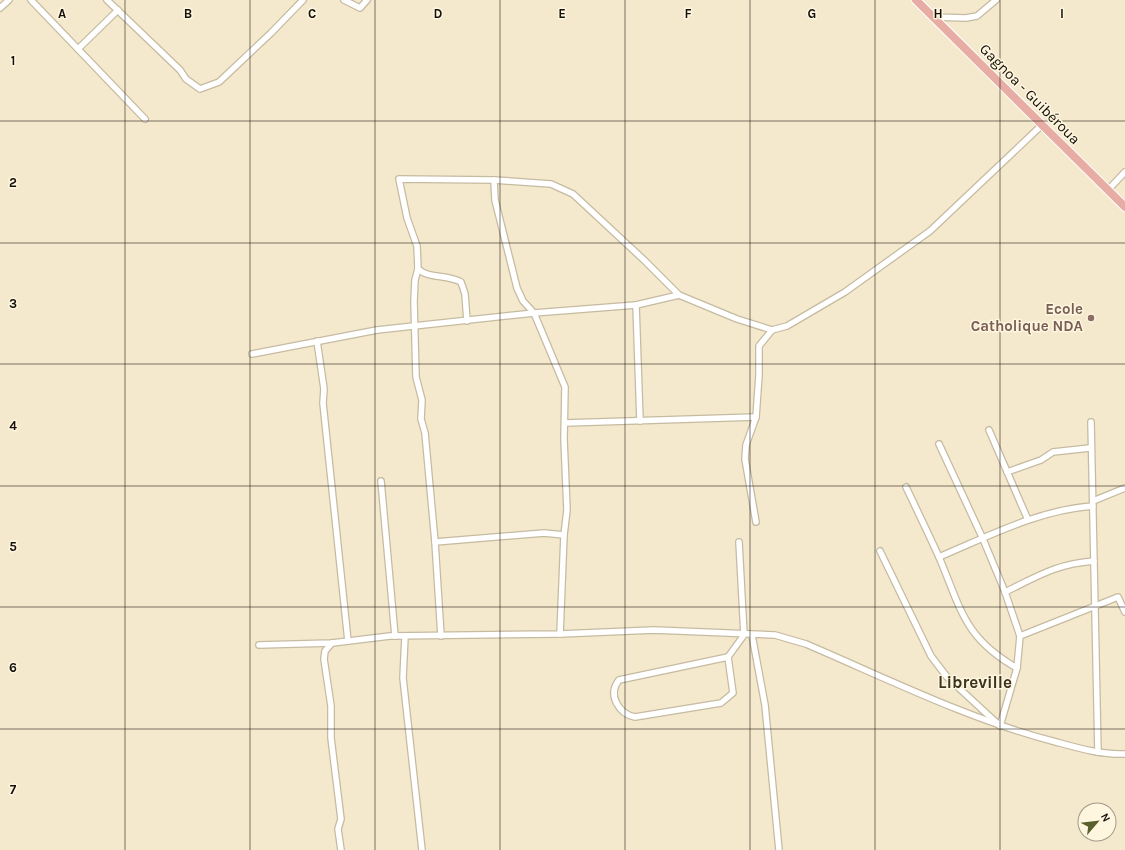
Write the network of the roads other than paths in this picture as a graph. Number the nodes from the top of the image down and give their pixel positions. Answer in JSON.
{"nodes":[{"id":1,"x":9,"y":0,"type":"edge"},
{"id":2,"x":31,"y":0,"type":"edge"},
{"id":3,"x":108,"y":0,"type":"edge"},
{"id":4,"x":303,"y":0,"type":"edge"},
{"id":5,"x":344,"y":0,"type":"edge"},
{"id":6,"x":368,"y":0,"type":"edge"},
{"id":7,"x":916,"y":0,"type":"edge"},
{"id":8,"x":996,"y":0,"type":"edge"},
{"id":9,"x":0,"y":8,"type":"edge"},
{"id":10,"x":118,"y":10,"type":"junction"},
{"id":11,"x":934,"y":17,"type":"junction"},
{"id":12,"x":78,"y":49,"type":"junction"},
{"id":13,"x":145,"y":119,"type":"dead end"},
{"id":14,"x":1042,"y":125,"type":"junction"},
{"id":15,"x":1125,"y":172,"type":"edge"},
{"id":16,"x":494,"y":180,"type":"junction"},
{"id":17,"x":1108,"y":190,"type":"junction"},
{"id":18,"x":1125,"y":207,"type":"edge"},
{"id":19,"x":418,"y":269,"type":"junction"},
{"id":20,"x":679,"y":296,"type":"junction"},
{"id":21,"x":636,"y":305,"type":"junction"},
{"id":22,"x":534,"y":312,"type":"junction"},
{"id":23,"x":467,"y":321,"type":"junction"},
{"id":24,"x":414,"y":327,"type":"junction"},
{"id":25,"x":772,"y":330,"type":"junction"},
{"id":26,"x":317,"y":341,"type":"junction"},
{"id":27,"x":252,"y":354,"type":"dead end"},
{"id":28,"x":756,"y":417,"type":"junction"},
{"id":29,"x":640,"y":421,"type":"junction"},
{"id":30,"x":1091,"y":422,"type":"dead end"},
{"id":31,"x":565,"y":424,"type":"junction"},
{"id":32,"x":989,"y":430,"type":"dead end"},
{"id":33,"x":939,"y":444,"type":"dead end"},
{"id":34,"x":1090,"y":448,"type":"junction"},
{"id":35,"x":1007,"y":472,"type":"junction"},
{"id":36,"x":381,"y":480,"type":"dead end"},
{"id":37,"x":906,"y":487,"type":"dead end"},
{"id":38,"x":1125,"y":488,"type":"edge"},
{"id":39,"x":1093,"y":504,"type":"junction"},
{"id":40,"x":1028,"y":520,"type":"junction"},
{"id":41,"x":756,"y":522,"type":"dead end"},
{"id":42,"x":564,"y":535,"type":"junction"},
{"id":43,"x":983,"y":539,"type":"junction"},
{"id":44,"x":435,"y":542,"type":"junction"},
{"id":45,"x":739,"y":542,"type":"dead end"},
{"id":46,"x":880,"y":551,"type":"dead end"},
{"id":47,"x":939,"y":557,"type":"junction"},
{"id":48,"x":1094,"y":561,"type":"junction"},
{"id":49,"x":1005,"y":592,"type":"junction"},
{"id":50,"x":1095,"y":607,"type":"junction"},
{"id":51,"x":1125,"y":612,"type":"edge"},
{"id":52,"x":560,"y":634,"type":"junction"},
{"id":53,"x":744,"y":635,"type":"junction"},
{"id":54,"x":752,"y":635,"type":"junction"},
{"id":55,"x":395,"y":636,"type":"junction"},
{"id":56,"x":405,"y":636,"type":"junction"},
{"id":57,"x":441,"y":636,"type":"junction"},
{"id":58,"x":1020,"y":636,"type":"junction"},
{"id":59,"x":348,"y":641,"type":"junction"},
{"id":60,"x":332,"y":643,"type":"junction"},
{"id":61,"x":259,"y":645,"type":"dead end"},
{"id":62,"x":728,"y":657,"type":"junction"},
{"id":63,"x":1017,"y":668,"type":"junction"},
{"id":64,"x":1000,"y":726,"type":"junction"},
{"id":65,"x":1098,"y":752,"type":"junction"},
{"id":66,"x":1125,"y":754,"type":"edge"},
{"id":67,"x":341,"y":850,"type":"edge"},
{"id":68,"x":422,"y":850,"type":"edge"},
{"id":69,"x":779,"y":850,"type":"edge"}],
"edges":[{"from":1,"to":9,"type":"street"},
{"from":2,"to":12,"type":"street"},
{"from":3,"to":10,"type":"street"},
{"from":4,"to":10,"type":"street"},
{"from":5,"to":6,"type":"street"},
{"from":7,"to":11,"type":"main road","name":"Gagnoa - Guibéroua"},
{"from":8,"to":11,"type":"street"},
{"from":10,"to":12,"type":"street"},
{"from":11,"to":14,"type":"main road","name":"Gagnoa - Guibéroua"},
{"from":12,"to":13,"type":"street"},
{"from":14,"to":17,"type":"main road","name":"Gagnoa - Guibéroua"},
{"from":14,"to":25,"type":"street"},
{"from":15,"to":17,"type":"street"},
{"from":16,"to":19,"type":"street"},
{"from":16,"to":20,"type":"street"},
{"from":16,"to":22,"type":"street"},
{"from":17,"to":18,"type":"main road","name":"Gagnoa - Guibéroua"},
{"from":19,"to":23,"type":"street"},
{"from":19,"to":24,"type":"street"},
{"from":20,"to":21,"type":"street"},
{"from":20,"to":25,"type":"street"},
{"from":21,"to":22,"type":"street"},
{"from":21,"to":29,"type":"street"},
{"from":22,"to":23,"type":"street"},
{"from":22,"to":31,"type":"street"},
{"from":23,"to":24,"type":"street"},
{"from":24,"to":26,"type":"street"},
{"from":24,"to":44,"type":"street"},
{"from":25,"to":28,"type":"street"},
{"from":26,"to":27,"type":"street"},
{"from":26,"to":59,"type":"street"},
{"from":28,"to":29,"type":"street"},
{"from":28,"to":41,"type":"street"},
{"from":29,"to":31,"type":"street"},
{"from":30,"to":34,"type":"street"},
{"from":31,"to":42,"type":"street"},
{"from":32,"to":35,"type":"street"},
{"from":33,"to":43,"type":"street"},
{"from":34,"to":35,"type":"street"},
{"from":34,"to":39,"type":"street"},
{"from":35,"to":40,"type":"street"},
{"from":36,"to":55,"type":"street"},
{"from":37,"to":47,"type":"street"},
{"from":38,"to":39,"type":"street"},
{"from":39,"to":40,"type":"street"},
{"from":39,"to":48,"type":"street"},
{"from":40,"to":43,"type":"street"},
{"from":42,"to":44,"type":"street"},
{"from":42,"to":52,"type":"street"},
{"from":43,"to":47,"type":"street"},
{"from":43,"to":49,"type":"street"},
{"from":44,"to":57,"type":"street"},
{"from":45,"to":53,"type":"street"},
{"from":46,"to":64,"type":"street"},
{"from":47,"to":63,"type":"street"},
{"from":48,"to":49,"type":"street"},
{"from":48,"to":50,"type":"street"},
{"from":49,"to":58,"type":"street"},
{"from":50,"to":51,"type":"street"},
{"from":50,"to":58,"type":"street"},
{"from":50,"to":65,"type":"street"},
{"from":52,"to":53,"type":"street"},
{"from":52,"to":57,"type":"street"},
{"from":53,"to":54,"type":"street"},
{"from":53,"to":62,"type":"street"},
{"from":54,"to":64,"type":"street"},
{"from":54,"to":69,"type":"street"},
{"from":55,"to":56,"type":"street"},
{"from":55,"to":59,"type":"street"},
{"from":56,"to":57,"type":"street"},
{"from":56,"to":68,"type":"street"},
{"from":58,"to":63,"type":"street"},
{"from":59,"to":60,"type":"street"},
{"from":60,"to":61,"type":"street"},
{"from":60,"to":67,"type":"street"},
{"from":62,"to":62,"type":"street"},
{"from":63,"to":64,"type":"street"},
{"from":64,"to":65,"type":"street"},
{"from":65,"to":66,"type":"street"}]}
